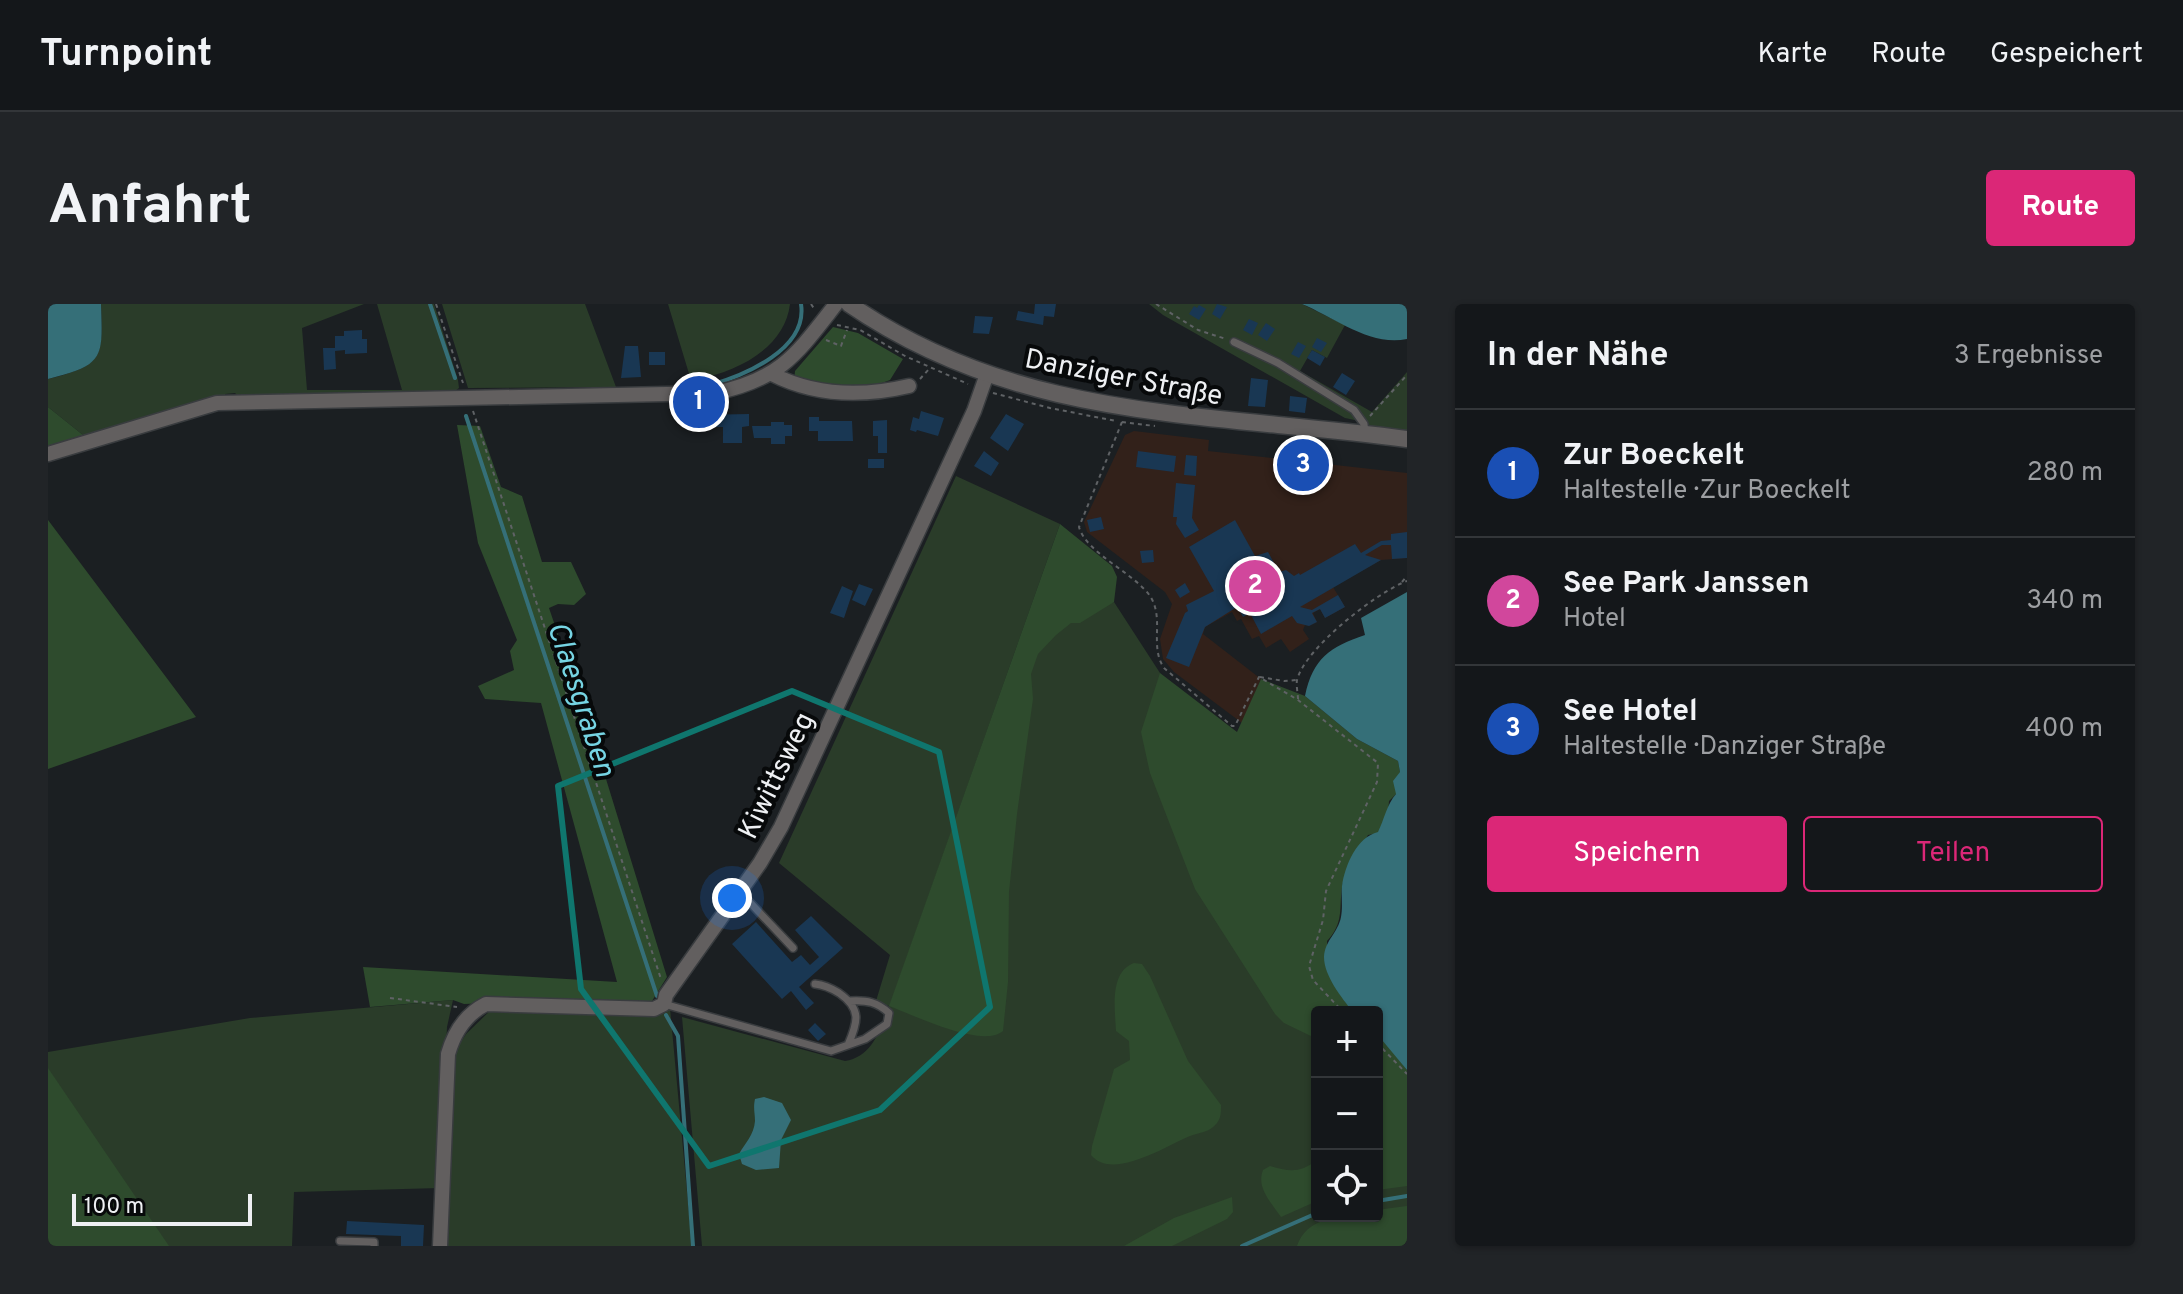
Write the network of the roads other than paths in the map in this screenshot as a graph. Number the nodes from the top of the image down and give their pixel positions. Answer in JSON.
{"nodes":[{"id":1,"x":836,"y":304,"type":"edge"},
{"id":2,"x":849,"y":304,"type":"edge"},
{"id":3,"x":1234,"y":342,"type":"road end"},
{"id":4,"x":772,"y":374,"type":"junction"},
{"id":5,"x":984,"y":382,"type":"junction"},
{"id":6,"x":909,"y":386,"type":"dead end"},
{"id":7,"x":1363,"y":426,"type":"junction"},
{"id":8,"x":1407,"y":439,"type":"edge"},
{"id":9,"x":48,"y":454,"type":"edge"},
{"id":10,"x":739,"y":891,"type":"junction"},
{"id":11,"x":793,"y":948,"type":"dead end"},
{"id":12,"x":815,"y":984,"type":"dead end"},
{"id":13,"x":665,"y":999,"type":"junction"},
{"id":14,"x":850,"y":1001,"type":"junction"},
{"id":15,"x":848,"y":1045,"type":"junction"},
{"id":16,"x":340,"y":1241,"type":"dead end"},
{"id":17,"x":374,"y":1246,"type":"edge"},
{"id":18,"x":440,"y":1246,"type":"edge"}],
"edges":[{"from":1,"to":4,"type":"street"},
{"from":2,"to":5,"type":"street","name":"Danziger Straße"},
{"from":3,"to":7,"type":"lane"},
{"from":4,"to":6,"type":"street"},
{"from":4,"to":9,"type":"street"},
{"from":5,"to":7,"type":"street","name":"Danziger Straße"},
{"from":5,"to":10,"type":"street","name":"Kiwittsweg"},
{"from":7,"to":8,"type":"street","name":"Danziger Straße"},
{"from":10,"to":11,"type":"lane"},
{"from":10,"to":13,"type":"street","name":"Kiwittsweg"},
{"from":12,"to":14,"type":"lane"},
{"from":13,"to":15,"type":"lane"},
{"from":13,"to":18,"type":"street"},
{"from":14,"to":15,"type":"lane"},
{"from":14,"to":15,"type":"lane"},
{"from":16,"to":17,"type":"lane"}]}
